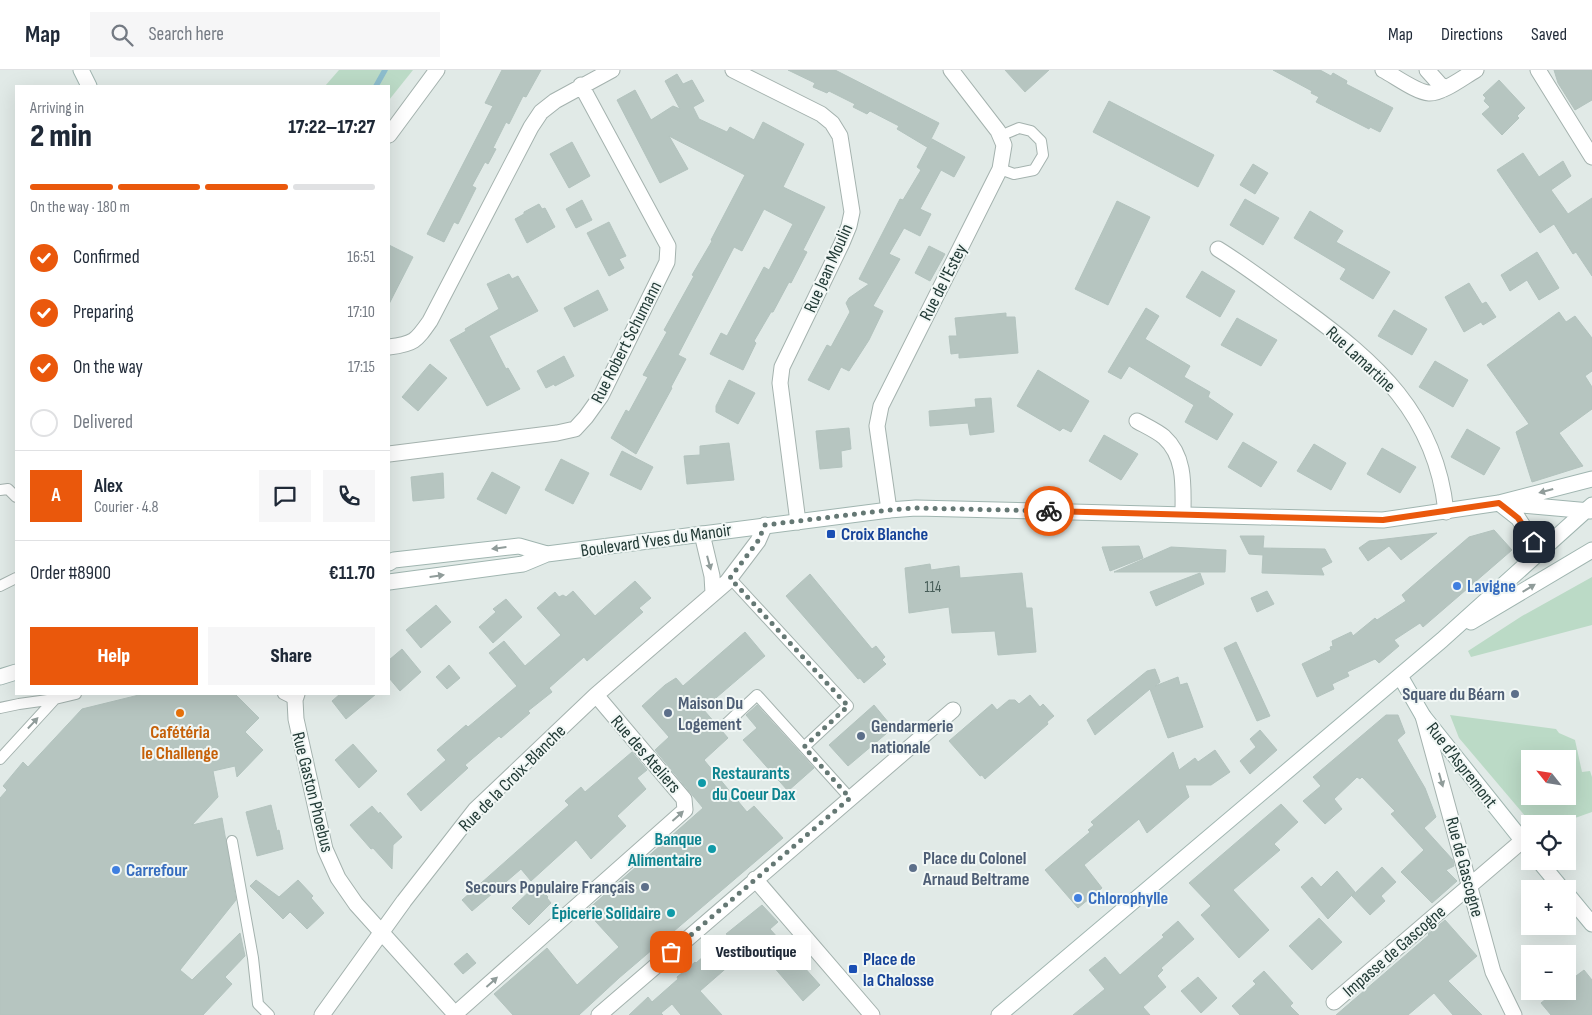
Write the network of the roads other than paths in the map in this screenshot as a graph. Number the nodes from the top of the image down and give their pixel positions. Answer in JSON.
{"nodes":[{"id":1,"x":81,"y":70,"type":"edge"},
{"id":2,"x":437,"y":70,"type":"edge"},
{"id":3,"x":612,"y":70,"type":"edge"},
{"id":4,"x":733,"y":70,"type":"edge"},
{"id":5,"x":951,"y":70,"type":"edge"},
{"id":6,"x":1383,"y":70,"type":"edge"},
{"id":7,"x":1427,"y":70,"type":"edge"},
{"id":8,"x":1476,"y":70,"type":"edge"},
{"id":9,"x":1538,"y":70,"type":"edge"},
{"id":10,"x":88,"y":85,"type":"edge"},
{"id":11,"x":581,"y":86,"type":"junction"},
{"id":12,"x":1444,"y":89,"type":"junction"},
{"id":13,"x":390,"y":134,"type":"edge"},
{"id":14,"x":1000,"y":136,"type":"junction"},
{"id":15,"x":1592,"y":157,"type":"edge"},
{"id":16,"x":1000,"y":169,"type":"junction"},
{"id":17,"x":1218,"y":249,"type":"dead end"},
{"id":18,"x":390,"y":347,"type":"edge"},
{"id":19,"x":1137,"y":421,"type":"dead end"},
{"id":20,"x":390,"y":454,"type":"edge"},
{"id":21,"x":1592,"y":479,"type":"edge"},
{"id":22,"x":0,"y":490,"type":"edge"},
{"id":23,"x":15,"y":496,"type":"edge"},
{"id":24,"x":1499,"y":503,"type":"junction"},
{"id":25,"x":1590,"y":509,"type":"edge"},
{"id":26,"x":889,"y":510,"type":"junction"},
{"id":27,"x":1446,"y":512,"type":"junction"},
{"id":28,"x":1183,"y":514,"type":"junction"},
{"id":29,"x":798,"y":522,"type":"junction"},
{"id":30,"x":765,"y":525,"type":"junction"},
{"id":31,"x":702,"y":534,"type":"junction"},
{"id":32,"x":1592,"y":550,"type":"edge"},
{"id":33,"x":1540,"y":552,"type":"junction"},
{"id":34,"x":547,"y":554,"type":"junction"},
{"id":35,"x":390,"y":562,"type":"edge"},
{"id":36,"x":15,"y":578,"type":"edge"},
{"id":37,"x":730,"y":578,"type":"junction"},
{"id":38,"x":390,"y":582,"type":"edge"},
{"id":39,"x":0,"y":586,"type":"edge"},
{"id":40,"x":713,"y":593,"type":"junction"},
{"id":41,"x":1442,"y":640,"type":"junction"},
{"id":42,"x":15,"y":672,"type":"edge"},
{"id":43,"x":1400,"y":676,"type":"junction"},
{"id":44,"x":0,"y":677,"type":"edge"},
{"id":45,"x":72,"y":695,"type":"edge"},
{"id":46,"x":596,"y":695,"type":"junction"},
{"id":47,"x":292,"y":696,"type":"edge"},
{"id":48,"x":55,"y":699,"type":"junction"},
{"id":49,"x":0,"y":708,"type":"edge"},
{"id":50,"x":953,"y":710,"type":"dead end"},
{"id":51,"x":1423,"y":716,"type":"junction"},
{"id":52,"x":725,"y":725,"type":"dead end"},
{"id":53,"x":804,"y":747,"type":"junction"},
{"id":54,"x":0,"y":759,"type":"edge"},
{"id":55,"x":850,"y":798,"type":"junction"},
{"id":56,"x":1521,"y":840,"type":"edge"},
{"id":57,"x":232,"y":841,"type":"dead end"},
{"id":58,"x":1521,"y":850,"type":"edge"},
{"id":59,"x":1546,"y":870,"type":"edge"},
{"id":60,"x":755,"y":879,"type":"junction"},
{"id":61,"x":1555,"y":880,"type":"edge"},
{"id":62,"x":1470,"y":886,"type":"junction"},
{"id":63,"x":1576,"y":905,"type":"edge"},
{"id":64,"x":1592,"y":924,"type":"edge"},
{"id":65,"x":382,"y":933,"type":"junction"},
{"id":66,"x":1334,"y":1002,"type":"dead end"},
{"id":67,"x":269,"y":1015,"type":"edge"},
{"id":68,"x":322,"y":1015,"type":"edge"},
{"id":69,"x":456,"y":1015,"type":"edge"},
{"id":70,"x":599,"y":1015,"type":"edge"},
{"id":71,"x":872,"y":1015,"type":"edge"},
{"id":72,"x":999,"y":1015,"type":"edge"},
{"id":73,"x":1514,"y":1015,"type":"edge"}],
"edges":[{"from":1,"to":10,"type":"street"},
{"from":2,"to":13,"type":"street"},
{"from":3,"to":11,"type":"street"},
{"from":4,"to":29,"type":"street","name":"Rue Jean Moulin"},
{"from":5,"to":14,"type":"street"},
{"from":6,"to":12,"type":"street"},
{"from":7,"to":12,"type":"street"},
{"from":8,"to":12,"type":"street"},
{"from":9,"to":15,"type":"street"},
{"from":11,"to":18,"type":"street"},
{"from":11,"to":20,"type":"street","name":"Rue Robert Schumann"},
{"from":14,"to":16,"type":"street","name":"Rue de l'Estey"},
{"from":14,"to":16,"type":"lane"},
{"from":16,"to":26,"type":"street","name":"Rue de l'Estey"},
{"from":17,"to":27,"type":"street","name":"Rue Lamartine"},
{"from":19,"to":28,"type":"street"},
{"from":21,"to":24,"type":"street","one_way":true},
{"from":22,"to":23,"type":"lane"},
{"from":24,"to":25,"type":"street"},
{"from":24,"to":27,"type":"street"},
{"from":24,"to":33,"type":"street"},
{"from":25,"to":33,"type":"street"},
{"from":26,"to":28,"type":"street"},
{"from":26,"to":29,"type":"street"},
{"from":27,"to":28,"type":"street"},
{"from":29,"to":30,"type":"street"},
{"from":30,"to":31,"type":"street","name":"Boulevard Yves du Manoir"},
{"from":30,"to":37,"type":"street","name":"Rue de la Croix-Blanche"},
{"from":31,"to":34,"type":"street","name":"Boulevard Yves du Manoir"},
{"from":31,"to":40,"type":"street","one_way":true},
{"from":41,"to":32,"type":"street","one_way":true},
{"from":33,"to":41,"type":"street"},
{"from":34,"to":35,"type":"street","name":"Boulevard Yves du Manoir","one_way":true},
{"from":38,"to":34,"type":"street","name":"Boulevard Yves du Manoir","one_way":true},
{"from":36,"to":39,"type":"lane"},
{"from":37,"to":40,"type":"street","name":"Rue de la Croix-Blanche"},
{"from":37,"to":53,"type":"lane"},
{"from":40,"to":46,"type":"street","name":"Rue de la Croix-Blanche"},
{"from":41,"to":43,"type":"street"},
{"from":42,"to":44,"type":"street"},
{"from":43,"to":51,"type":"street","name":"Rue d'Aspremont"},
{"from":43,"to":72,"type":"street"},
{"from":45,"to":48,"type":"lane"},
{"from":46,"to":65,"type":"street","name":"Rue de la Croix-Blanche"},
{"from":69,"to":46,"type":"street","name":"Rue des Ateliers","one_way":true},
{"from":47,"to":65,"type":"street","name":"Rue Gaston Phoebus"},
{"from":48,"to":49,"type":"lane"},
{"from":54,"to":48,"type":"lane","one_way":true},
{"from":50,"to":55,"type":"street"},
{"from":51,"to":56,"type":"street","name":"Rue d'Aspremont"},
{"from":51,"to":62,"type":"street","name":"Rue de Gascogne","one_way":true},
{"from":52,"to":53,"type":"lane"},
{"from":53,"to":55,"type":"lane"},
{"from":55,"to":60,"type":"street"},
{"from":57,"to":67,"type":"lane"},
{"from":58,"to":62,"type":"street","name":"Impasse de Gascogne"},
{"from":59,"to":61,"type":"street"},
{"from":60,"to":70,"type":"street"},
{"from":60,"to":71,"type":"street"},
{"from":62,"to":66,"type":"street","name":"Impasse de Gascogne"},
{"from":62,"to":73,"type":"street","name":"Rue de Gascogne"},
{"from":63,"to":64,"type":"street"},
{"from":65,"to":68,"type":"street","name":"Rue de la Croix-Blanche"},
{"from":65,"to":69,"type":"street","name":"Rue Gaston Phoebus"}]}
